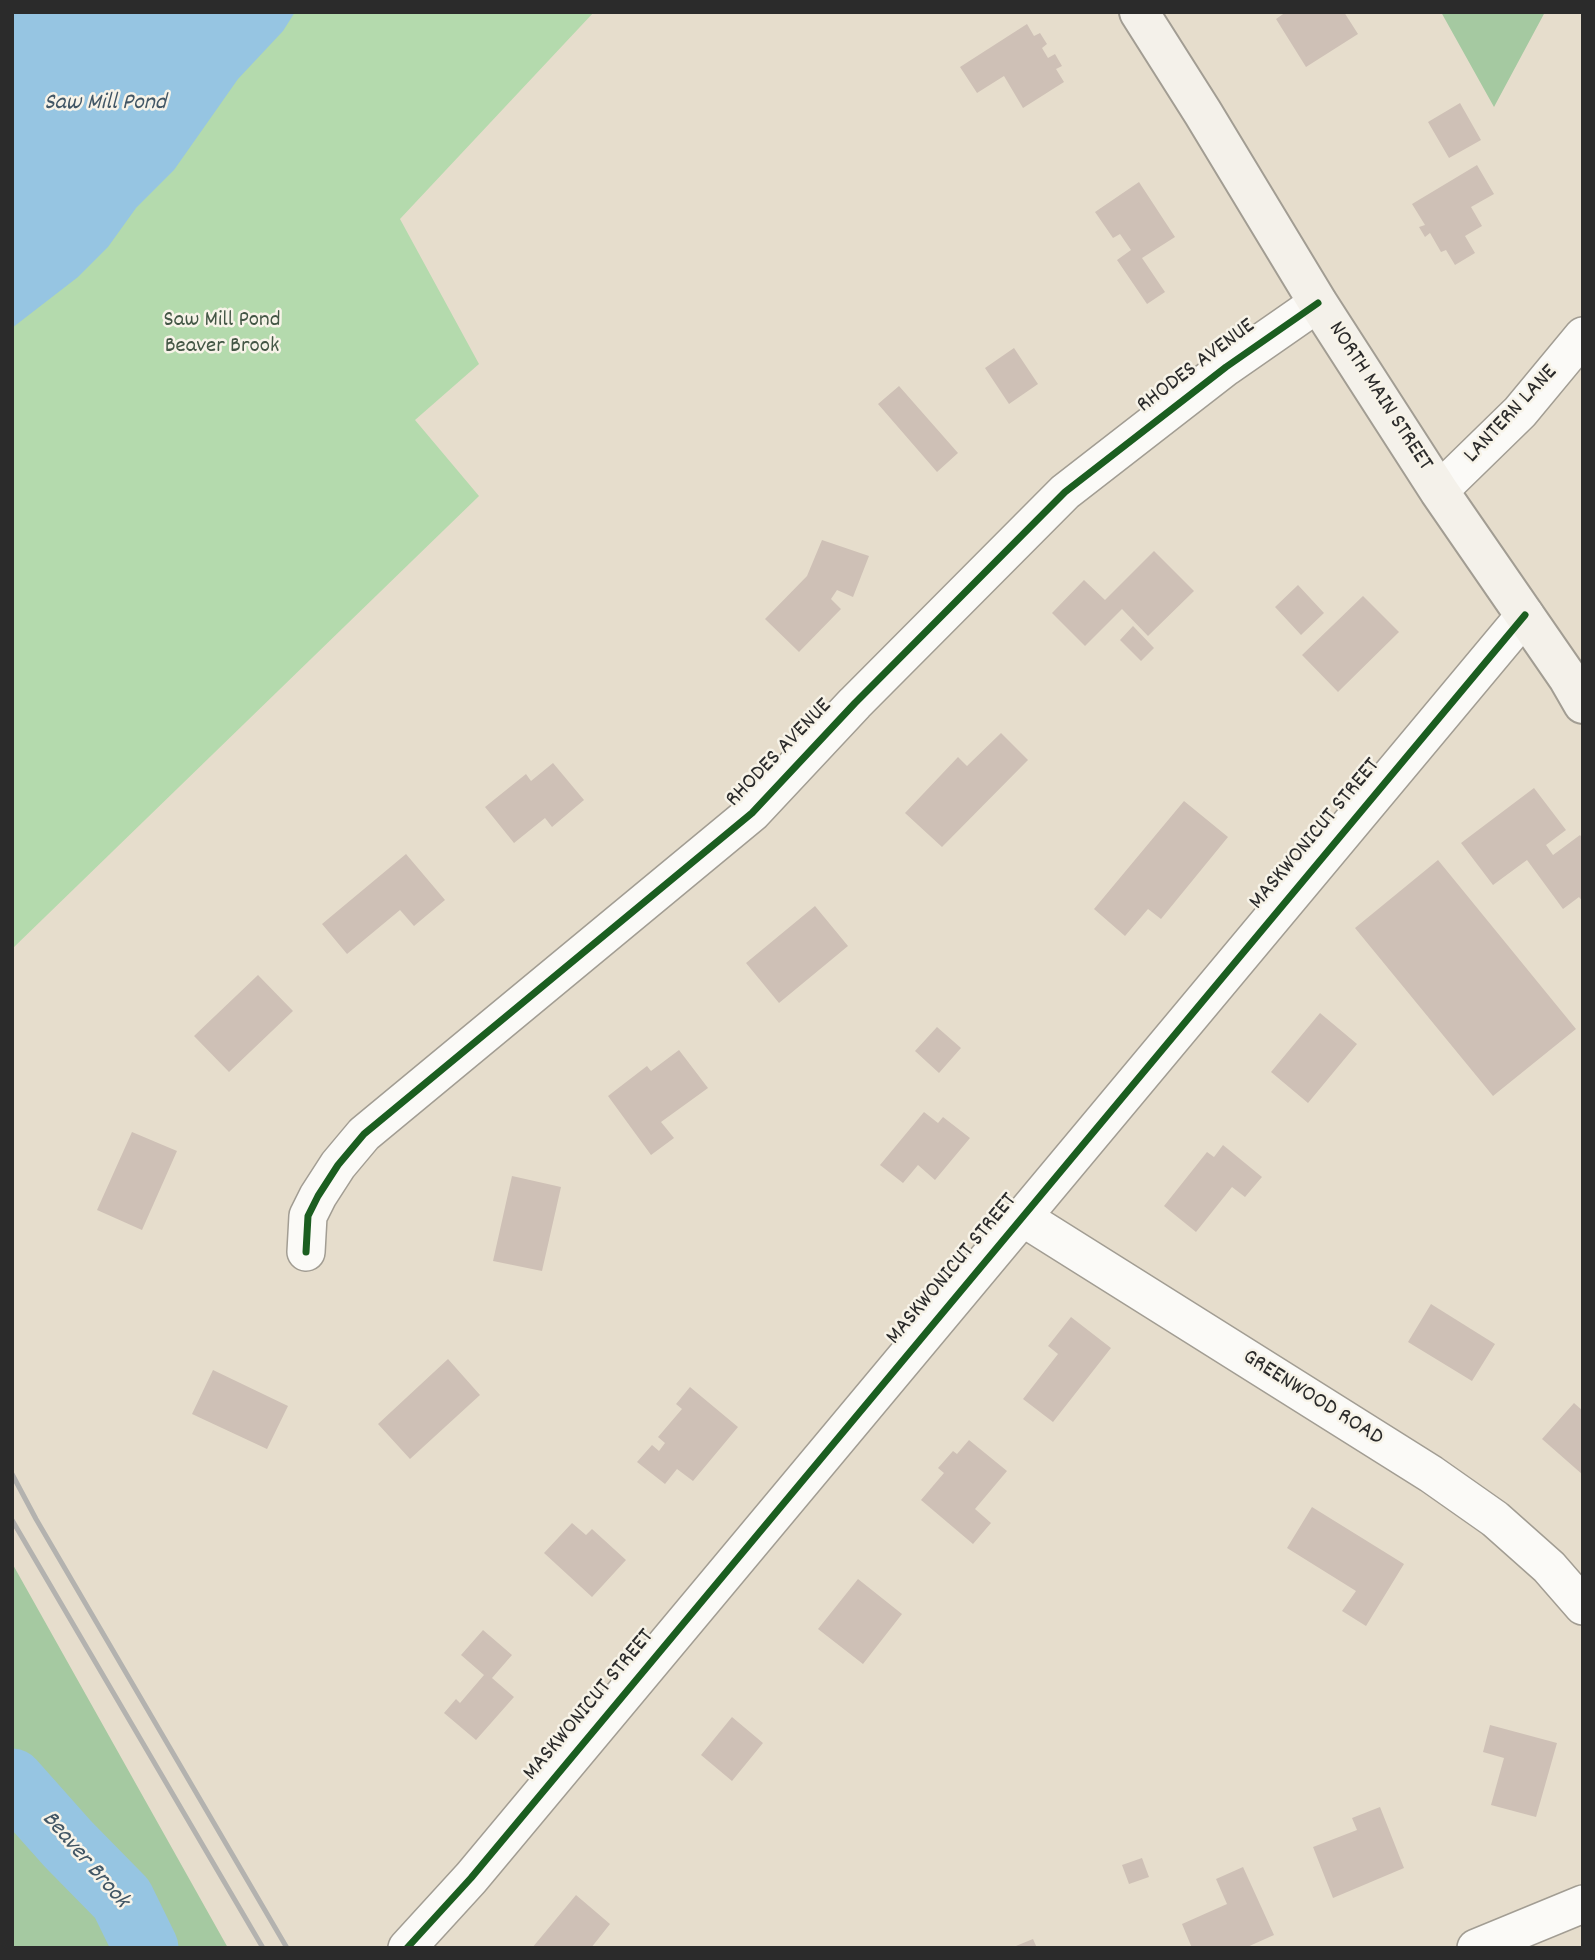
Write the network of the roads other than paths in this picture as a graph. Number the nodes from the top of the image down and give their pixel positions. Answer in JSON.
{"nodes":[{"id":1,"x":1139,"y":12,"type":"edge"},
{"id":2,"x":1318,"y":303,"type":"junction"},
{"id":3,"x":1583,"y":336,"type":"edge"},
{"id":4,"x":1439,"y":491,"type":"junction"},
{"id":5,"x":1525,"y":615,"type":"junction"},
{"id":6,"x":1583,"y":704,"type":"edge"},
{"id":7,"x":1022,"y":1217,"type":"junction"},
{"id":8,"x":306,"y":1252,"type":"dead end"},
{"id":9,"x":1583,"y":1606,"type":"edge"},
{"id":10,"x":1583,"y":1905,"type":"edge"},
{"id":11,"x":407,"y":1948,"type":"edge"},
{"id":12,"x":1476,"y":1948,"type":"edge"}],
"edges":[{"from":1,"to":2,"type":"main road","name":"NORTH MAIN STREET"},
{"from":2,"to":4,"type":"main road","name":"NORTH MAIN STREET"},
{"from":2,"to":8,"type":"street","name":"RHODES AVENUE"},
{"from":3,"to":4,"type":"street","name":"LANTERN LANE"},
{"from":4,"to":5,"type":"main road","name":"NORTH MAIN STREET"},
{"from":5,"to":6,"type":"main road","name":"NORTH MAIN STREET"},
{"from":5,"to":7,"type":"street","name":"MASKWONICUT STREET"},
{"from":7,"to":9,"type":"street","name":"GREENWOOD ROAD"},
{"from":7,"to":11,"type":"street","name":"MASKWONICUT STREET"},
{"from":10,"to":12,"type":"street"}]}
